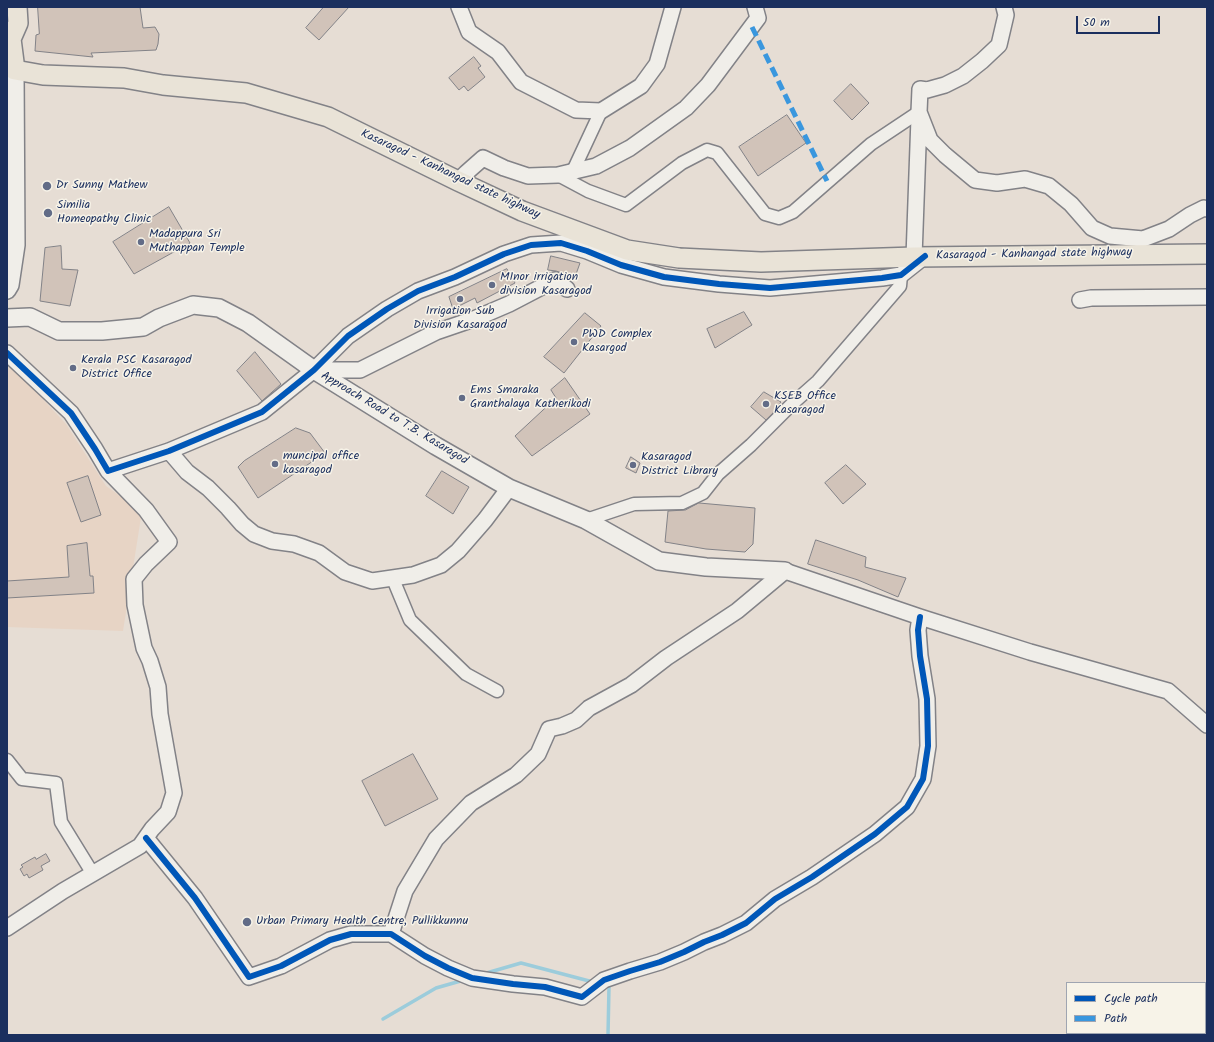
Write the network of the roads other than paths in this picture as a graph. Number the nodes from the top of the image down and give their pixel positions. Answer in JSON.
{"nodes":[{"id":1,"x":18,"y":7,"type":"edge"},
{"id":2,"x":459,"y":7,"type":"edge"},
{"id":3,"x":674,"y":7,"type":"edge"},
{"id":4,"x":755,"y":7,"type":"edge"},
{"id":5,"x":1004,"y":7,"type":"edge"},
{"id":6,"x":9,"y":36,"type":"edge"},
{"id":7,"x":11,"y":71,"type":"edge"},
{"id":8,"x":601,"y":111,"type":"junction"},
{"id":9,"x":919,"y":112,"type":"junction"},
{"id":10,"x":573,"y":171,"type":"junction"},
{"id":11,"x":558,"y":175,"type":"junction"},
{"id":12,"x":458,"y":181,"type":"junction"},
{"id":13,"x":1207,"y":209,"type":"edge"},
{"id":14,"x":1207,"y":254,"type":"edge"},
{"id":15,"x":920,"y":256,"type":"junction"},
{"id":16,"x":902,"y":275,"type":"junction"},
{"id":17,"x":567,"y":289,"type":"dead end"},
{"id":18,"x":7,"y":290,"type":"edge"},
{"id":19,"x":1207,"y":297,"type":"edge"},
{"id":20,"x":1080,"y":300,"type":"dead end"},
{"id":21,"x":7,"y":318,"type":"edge"},
{"id":22,"x":7,"y":353,"type":"edge"},
{"id":23,"x":314,"y":370,"type":"junction"},
{"id":24,"x":169,"y":451,"type":"junction"},
{"id":25,"x":108,"y":471,"type":"junction"},
{"id":26,"x":508,"y":488,"type":"junction"},
{"id":27,"x":586,"y":520,"type":"junction"},
{"id":28,"x":785,"y":571,"type":"junction"},
{"id":29,"x":393,"y":578,"type":"junction"},
{"id":30,"x":920,"y":617,"type":"junction"},
{"id":31,"x":497,"y":691,"type":"dead end"},
{"id":32,"x":1207,"y":725,"type":"edge"},
{"id":33,"x":7,"y":760,"type":"edge"},
{"id":34,"x":146,"y":838,"type":"junction"},
{"id":35,"x":93,"y":874,"type":"junction"},
{"id":36,"x":7,"y":928,"type":"edge"},
{"id":37,"x":391,"y":934,"type":"junction"}],
"edges":[{"from":1,"to":6,"type":"main road"},
{"from":2,"to":8,"type":"street"},
{"from":3,"to":8,"type":"street"},
{"from":4,"to":10,"type":"street"},
{"from":5,"to":9,"type":"street"},
{"from":6,"to":7,"type":"main road"},
{"from":7,"to":12,"type":"main road","name":"Kasaragod - Kanhangad state highway"},
{"from":7,"to":18,"type":"main road"},
{"from":8,"to":10,"type":"street"},
{"from":9,"to":11,"type":"street"},
{"from":9,"to":13,"type":"street"},
{"from":9,"to":15,"type":"street"},
{"from":10,"to":11,"type":"street"},
{"from":11,"to":12,"type":"street"},
{"from":12,"to":15,"type":"main road","name":"Kasaragod - Kanhangad state highway"},
{"from":14,"to":15,"type":"main road","name":"Kasaragod - Kanhangad state highway"},
{"from":15,"to":16,"type":"street"},
{"from":16,"to":23,"type":"street"},
{"from":16,"to":27,"type":"street"},
{"from":17,"to":23,"type":"street"},
{"from":19,"to":20,"type":"street"},
{"from":21,"to":23,"type":"main road","name":"Approach Road to T.B. Kasaragod"},
{"from":22,"to":25,"type":"street"},
{"from":23,"to":24,"type":"street"},
{"from":23,"to":26,"type":"main road","name":"Approach Road to T.B. Kasaragod"},
{"from":24,"to":25,"type":"street"},
{"from":24,"to":29,"type":"street"},
{"from":25,"to":34,"type":"street"},
{"from":26,"to":27,"type":"main road","name":"Approach Road to T.B. Kasaragod"},
{"from":26,"to":29,"type":"street"},
{"from":27,"to":28,"type":"main road","name":"Approach Road to T.B. Kasaragod"},
{"from":28,"to":30,"type":"street"},
{"from":28,"to":37,"type":"street"},
{"from":29,"to":31,"type":"street"},
{"from":30,"to":32,"type":"street"},
{"from":30,"to":37,"type":"street"},
{"from":33,"to":35,"type":"street"},
{"from":34,"to":35,"type":"street"},
{"from":34,"to":37,"type":"street"},
{"from":35,"to":36,"type":"street"}]}
